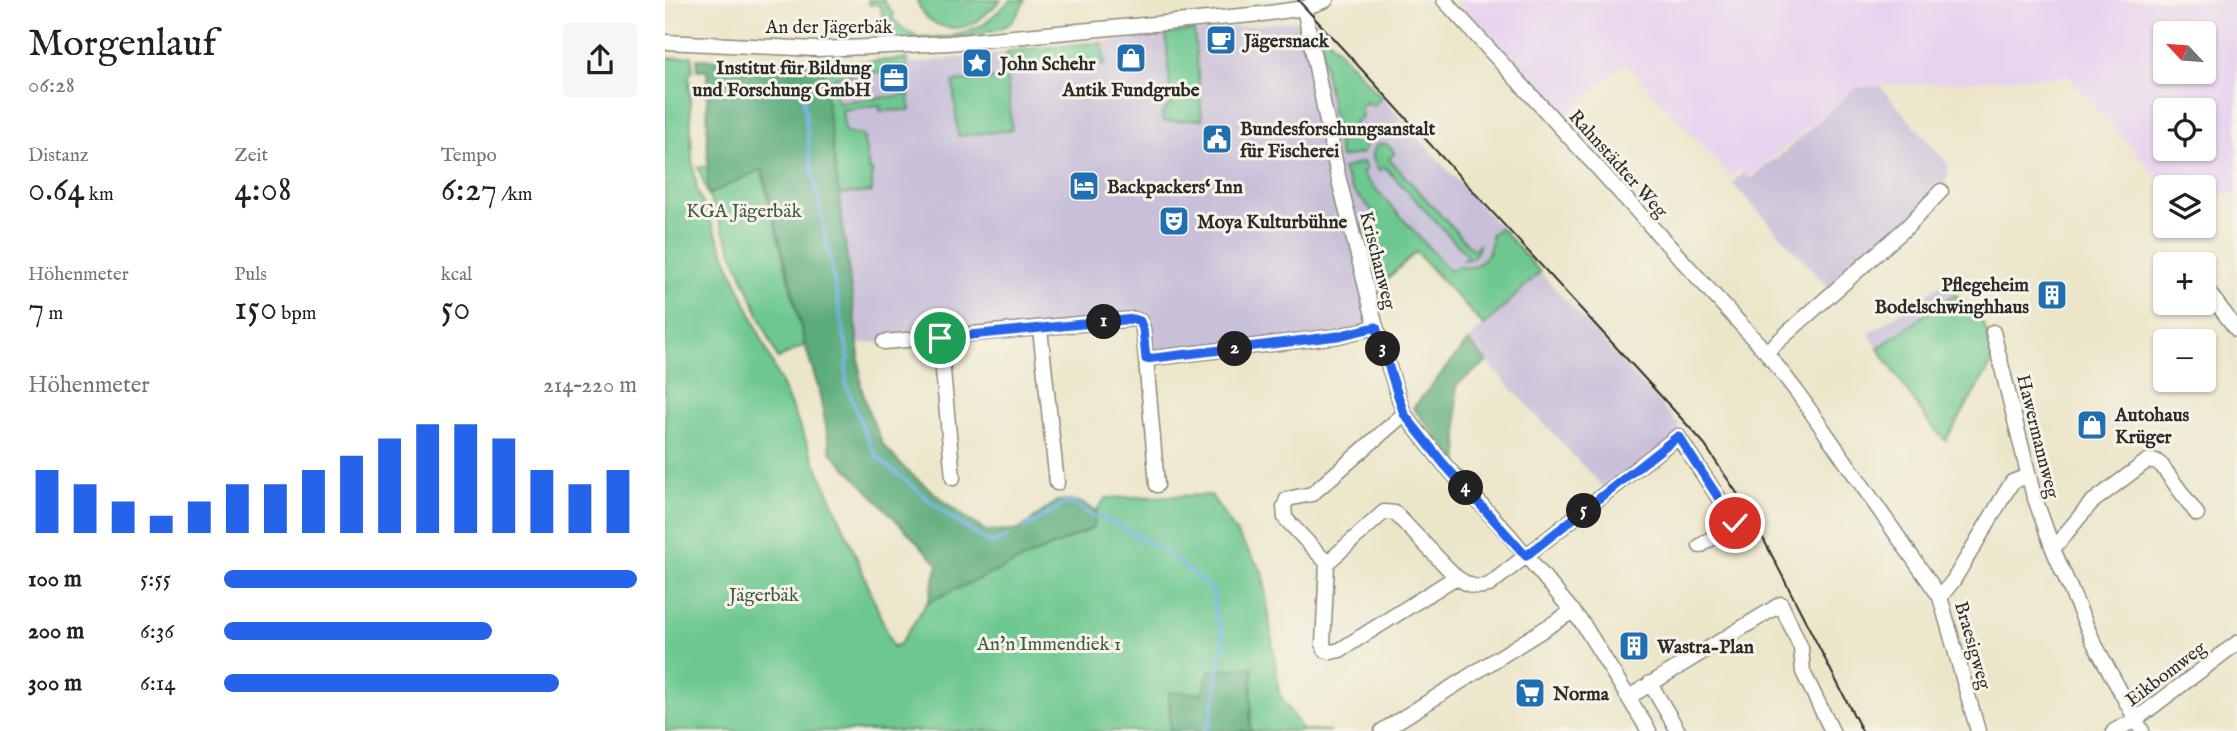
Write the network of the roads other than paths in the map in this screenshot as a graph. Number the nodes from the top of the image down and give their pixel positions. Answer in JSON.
{"nodes":[{"id":1,"x":1326,"y":0,"type":"edge"},
{"id":2,"x":1444,"y":0,"type":"edge"},
{"id":3,"x":1304,"y":8,"type":"junction"},
{"id":4,"x":665,"y":42,"type":"edge"},
{"id":5,"x":1941,"y":191,"type":"dead end"},
{"id":6,"x":2216,"y":302,"type":"edge"},
{"id":7,"x":1376,"y":327,"type":"junction"},
{"id":8,"x":1040,"y":329,"type":"junction"},
{"id":9,"x":2237,"y":330,"type":"edge"},
{"id":10,"x":1993,"y":332,"type":"dead end"},
{"id":11,"x":940,"y":338,"type":"junction"},
{"id":12,"x":884,"y":342,"type":"dead end"},
{"id":13,"x":1766,"y":352,"type":"junction"},
{"id":14,"x":1146,"y":359,"type":"junction"},
{"id":15,"x":1404,"y":414,"type":"junction"},
{"id":16,"x":2028,"y":476,"type":"junction"},
{"id":17,"x":953,"y":478,"type":"dead end"},
{"id":18,"x":1057,"y":483,"type":"dead end"},
{"id":19,"x":1157,"y":485,"type":"dead end"},
{"id":20,"x":2197,"y":514,"type":"dead end"},
{"id":21,"x":1700,"y":546,"type":"dead end"},
{"id":22,"x":2053,"y":548,"type":"junction"},
{"id":23,"x":1526,"y":556,"type":"junction"},
{"id":24,"x":1327,"y":563,"type":"junction"},
{"id":25,"x":1456,"y":577,"type":"junction"},
{"id":26,"x":1940,"y":597,"type":"junction"},
{"id":27,"x":1573,"y":611,"type":"junction"},
{"id":28,"x":2237,"y":643,"type":"edge"},
{"id":29,"x":1650,"y":683,"type":"junction"},
{"id":30,"x":1629,"y":697,"type":"junction"},
{"id":31,"x":2138,"y":725,"type":"edge"},
{"id":32,"x":1382,"y":731,"type":"edge"},
{"id":33,"x":1649,"y":731,"type":"edge"},
{"id":34,"x":1678,"y":731,"type":"edge"},
{"id":35,"x":1832,"y":731,"type":"edge"},
{"id":36,"x":1978,"y":731,"type":"edge"},
{"id":37,"x":2114,"y":731,"type":"edge"}],
"edges":[{"from":1,"to":3,"type":"street","name":"An der Jägerbäk"},
{"from":2,"to":13,"type":"street","name":"Rahnstädter Weg"},
{"from":3,"to":4,"type":"street","name":"An der Jägerbäk"},
{"from":3,"to":7,"type":"street","name":"Krischanweg"},
{"from":5,"to":13,"type":"street"},
{"from":6,"to":9,"type":"street"},
{"from":7,"to":14,"type":"street"},
{"from":7,"to":15,"type":"street","name":"Krischanweg"},
{"from":8,"to":11,"type":"street"},
{"from":8,"to":14,"type":"street"},
{"from":8,"to":18,"type":"street"},
{"from":10,"to":16,"type":"street","name":"Hawermannweg"},
{"from":11,"to":12,"type":"street"},
{"from":11,"to":17,"type":"street"},
{"from":13,"to":26,"type":"street","name":"Rahnstädter Weg"},
{"from":14,"to":19,"type":"street"},
{"from":15,"to":23,"type":"street","name":"Krischanweg"},
{"from":15,"to":24,"type":"street"},
{"from":16,"to":22,"type":"street","name":"Hawermannweg"},
{"from":16,"to":26,"type":"street","name":"Braesigweg"},
{"from":20,"to":22,"type":"street","name":"Hawermannweg"},
{"from":21,"to":23,"type":"street"},
{"from":22,"to":31,"type":"street","name":"Hawermannweg"},
{"from":23,"to":25,"type":"street"},
{"from":23,"to":27,"type":"street","name":"Krischanweg"},
{"from":24,"to":25,"type":"street"},
{"from":24,"to":25,"type":"street"},
{"from":26,"to":36,"type":"street","name":"Braesigweg"},
{"from":27,"to":30,"type":"street","name":"Krischanweg"},
{"from":27,"to":32,"type":"street"},
{"from":28,"to":31,"type":"street","name":"Eikbomweg"},
{"from":29,"to":30,"type":"street"},
{"from":29,"to":34,"type":"street"},
{"from":29,"to":35,"type":"street"},
{"from":30,"to":33,"type":"street","name":"Krischanweg"},
{"from":31,"to":37,"type":"street","name":"Eikbomweg"}]}
